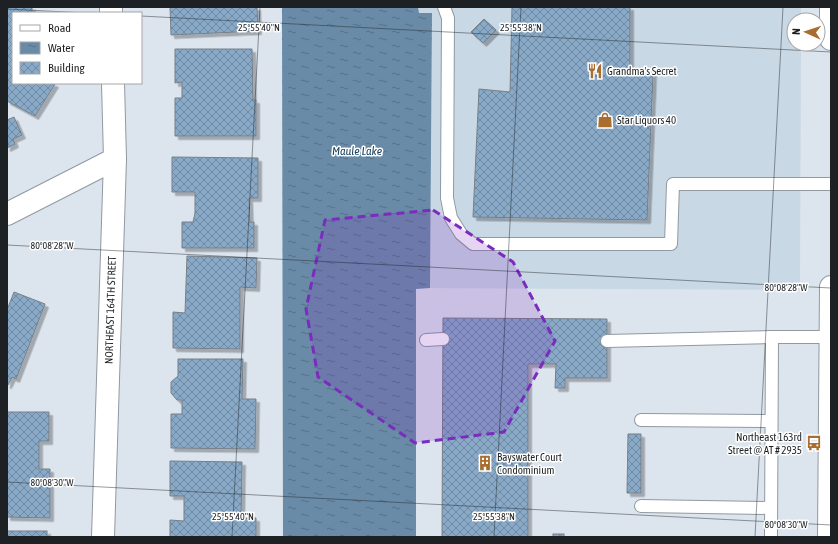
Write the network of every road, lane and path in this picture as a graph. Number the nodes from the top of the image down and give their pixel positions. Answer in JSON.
{"nodes":[{"id":1,"x":444,"y":7,"type":"edge"},
{"id":2,"x":831,"y":7,"type":"edge"},
{"id":3,"x":831,"y":39,"type":"edge"},
{"id":4,"x":113,"y":84,"type":"edge"},
{"id":5,"x":115,"y":159,"type":"junction"},
{"id":6,"x":831,"y":184,"type":"edge"},
{"id":7,"x":7,"y":214,"type":"edge"},
{"id":8,"x":831,"y":287,"type":"edge"},
{"id":9,"x":772,"y":337,"type":"junction"},
{"id":10,"x":830,"y":337,"type":"edge"},
{"id":11,"x":443,"y":339,"type":"dead end"},
{"id":12,"x":426,"y":340,"type":"dead end"},
{"id":13,"x":607,"y":341,"type":"dead end"},
{"id":14,"x":641,"y":420,"type":"dead end"},
{"id":15,"x":771,"y":421,"type":"junction"},
{"id":16,"x":641,"y":506,"type":"dead end"},
{"id":17,"x":771,"y":508,"type":"junction"},
{"id":18,"x":103,"y":537,"type":"edge"},
{"id":19,"x":770,"y":537,"type":"edge"},
{"id":20,"x":829,"y":537,"type":"edge"}],
"edges":[{"from":1,"to":6,"type":"lane"},
{"from":2,"to":3,"type":"street"},
{"from":4,"to":5,"type":"street","name":"NORTHEAST 164TH STREET"},
{"from":5,"to":7,"type":"street"},
{"from":5,"to":18,"type":"street","name":"NORTHEAST 164TH STREET"},
{"from":8,"to":10,"type":"street"},
{"from":9,"to":10,"type":"lane"},
{"from":9,"to":13,"type":"lane"},
{"from":9,"to":15,"type":"lane"},
{"from":10,"to":20,"type":"street"},
{"from":11,"to":12,"type":"lane"},
{"from":14,"to":15,"type":"lane"},
{"from":15,"to":17,"type":"lane"},
{"from":16,"to":17,"type":"lane"},
{"from":17,"to":19,"type":"lane"}]}
